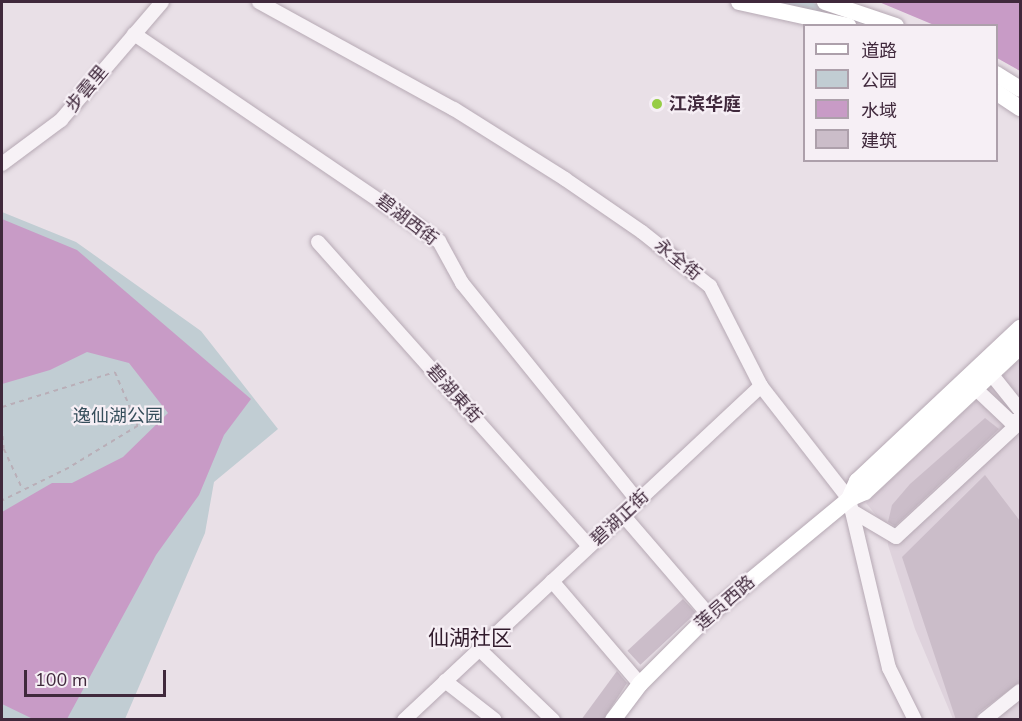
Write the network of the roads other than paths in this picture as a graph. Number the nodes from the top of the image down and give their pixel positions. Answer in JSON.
{"nodes":[{"id":1,"x":162,"y":2,"type":"edge"},
{"id":2,"x":259,"y":2,"type":"edge"},
{"id":3,"x":739,"y":2,"type":"edge"},
{"id":4,"x":825,"y":2,"type":"edge"},
{"id":5,"x":839,"y":24,"type":"edge"},
{"id":6,"x":890,"y":24,"type":"edge"},
{"id":7,"x":134,"y":34,"type":"junction"},
{"id":8,"x":998,"y":75,"type":"edge"},
{"id":9,"x":1020,"y":89,"type":"edge"},
{"id":10,"x":998,"y":93,"type":"edge"},
{"id":11,"x":1020,"y":108,"type":"edge"},
{"id":12,"x":2,"y":164,"type":"edge"},
{"id":13,"x":318,"y":242,"type":"dead end"},
{"id":14,"x":1020,"y":328,"type":"edge"},
{"id":15,"x":1020,"y":347,"type":"edge"},
{"id":16,"x":993,"y":375,"type":"junction"},
{"id":17,"x":761,"y":386,"type":"junction"},
{"id":18,"x":977,"y":390,"type":"junction"},
{"id":19,"x":1020,"y":410,"type":"edge"},
{"id":20,"x":1020,"y":422,"type":"edge"},
{"id":21,"x":638,"y":501,"type":"junction"},
{"id":22,"x":850,"y":505,"type":"junction"},
{"id":23,"x":623,"y":515,"type":"junction"},
{"id":24,"x":589,"y":546,"type":"junction"},
{"id":25,"x":552,"y":581,"type":"junction"},
{"id":26,"x":709,"y":615,"type":"junction"},
{"id":27,"x":479,"y":649,"type":"junction"},
{"id":28,"x":445,"y":681,"type":"junction"},
{"id":29,"x":640,"y":684,"type":"junction"},
{"id":30,"x":1020,"y":691,"type":"edge"},
{"id":31,"x":404,"y":720,"type":"edge"},
{"id":32,"x":495,"y":720,"type":"edge"},
{"id":33,"x":553,"y":720,"type":"edge"},
{"id":34,"x":613,"y":720,"type":"edge"},
{"id":35,"x":915,"y":720,"type":"edge"},
{"id":36,"x":984,"y":720,"type":"edge"}],
"edges":[{"from":1,"to":7,"type":"street","name":"步雲里"},
{"from":2,"to":17,"type":"street","name":"永全街"},
{"from":3,"to":5,"type":"main road"},
{"from":4,"to":6,"type":"main road"},
{"from":7,"to":12,"type":"street","name":"步雲里"},
{"from":7,"to":21,"type":"street","name":"碧湖西街"},
{"from":8,"to":9,"type":"main road"},
{"from":10,"to":11,"type":"main road"},
{"from":13,"to":24,"type":"street","name":"碧湖東街"},
{"from":14,"to":22,"type":"main road","name":"莲员西路"},
{"from":15,"to":16,"type":"main road","name":"莲员西路"},
{"from":16,"to":18,"type":"main road","name":"莲员西路"},
{"from":16,"to":19,"type":"street"},
{"from":17,"to":21,"type":"street","name":"碧湖正街"},
{"from":17,"to":22,"type":"street","name":"永全街"},
{"from":18,"to":20,"type":"street"},
{"from":18,"to":22,"type":"main road","name":"莲员西路"},
{"from":20,"to":22,"type":"street"},
{"from":21,"to":23,"type":"street","name":"碧湖正街"},
{"from":22,"to":26,"type":"main road","name":"莲员西路"},
{"from":22,"to":35,"type":"street","name":"永全街"},
{"from":23,"to":24,"type":"street","name":"碧湖正街"},
{"from":23,"to":26,"type":"street"},
{"from":24,"to":25,"type":"street","name":"碧湖正街"},
{"from":25,"to":27,"type":"street","name":"碧湖正街"},
{"from":25,"to":29,"type":"street"},
{"from":26,"to":29,"type":"main road","name":"莲员西路"},
{"from":27,"to":28,"type":"street","name":"碧湖正街"},
{"from":27,"to":33,"type":"street"},
{"from":28,"to":31,"type":"street","name":"碧湖正街"},
{"from":28,"to":32,"type":"street"},
{"from":29,"to":34,"type":"main road","name":"莲员西路"},
{"from":30,"to":36,"type":"street"}]}
